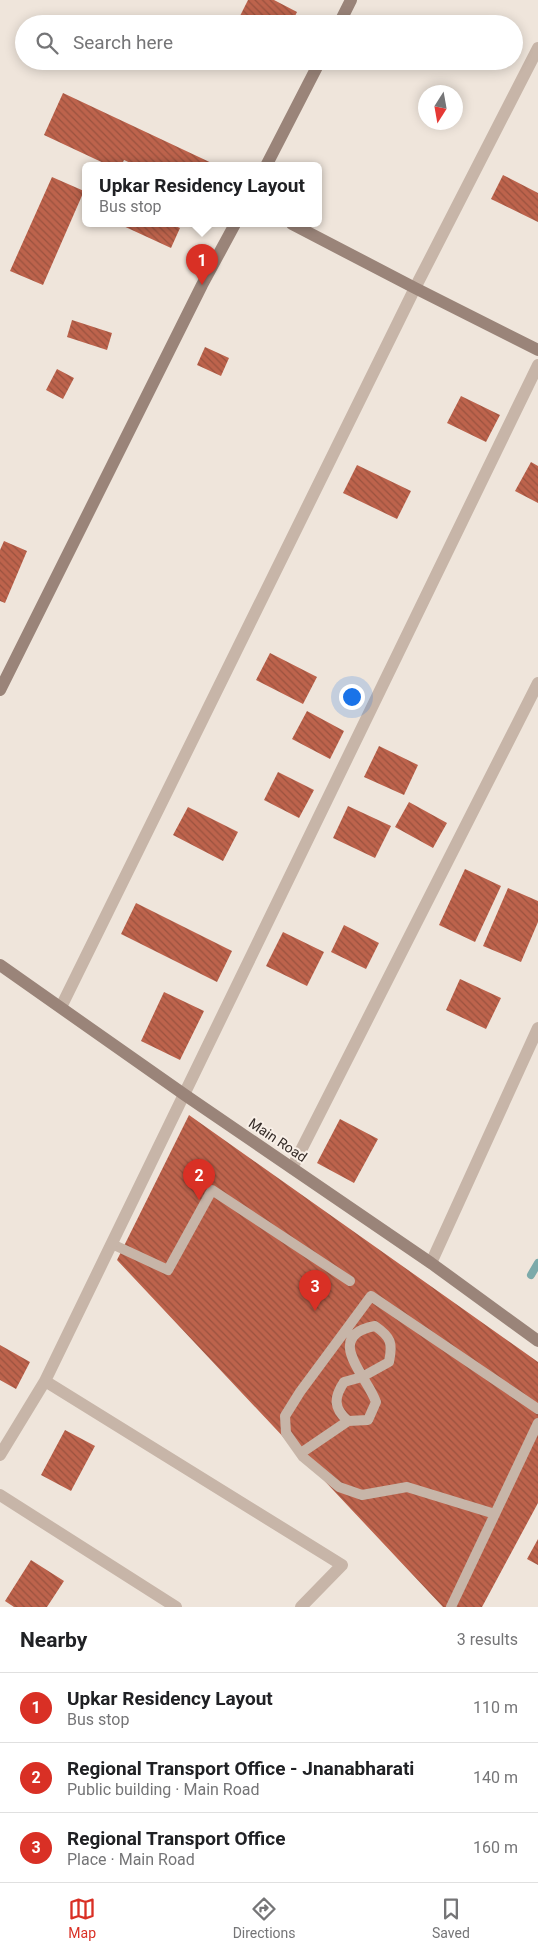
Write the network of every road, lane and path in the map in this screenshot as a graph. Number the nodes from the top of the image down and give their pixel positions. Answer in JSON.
{"nodes":[{"id":1,"x":352,"y":0,"type":"edge"},
{"id":2,"x":344,"y":15,"type":"edge"},
{"id":3,"x":538,"y":48,"type":"edge"},
{"id":4,"x":315,"y":70,"type":"edge"},
{"id":5,"x":268,"y":162,"type":"edge"},
{"id":6,"x":234,"y":227,"type":"edge"},
{"id":7,"x":298,"y":227,"type":"edge"},
{"id":8,"x":414,"y":288,"type":"junction"},
{"id":9,"x":538,"y":350,"type":"edge"},
{"id":10,"x":538,"y":365,"type":"edge"},
{"id":11,"x":538,"y":683,"type":"edge"},
{"id":12,"x":0,"y":690,"type":"edge"},
{"id":13,"x":0,"y":965,"type":"edge"},
{"id":14,"x":61,"y":1007,"type":"junction"},
{"id":15,"x":538,"y":1028,"type":"edge"},
{"id":16,"x":185,"y":1095,"type":"junction"},
{"id":17,"x":292,"y":1168,"type":"junction"},
{"id":18,"x":112,"y":1244,"type":"junction"},
{"id":19,"x":431,"y":1263,"type":"junction"},
{"id":20,"x":350,"y":1281,"type":"dead end"},
{"id":21,"x":351,"y":1332,"type":"junction"},
{"id":22,"x":538,"y":1341,"type":"edge"},
{"id":23,"x":362,"y":1377,"type":"junction"},
{"id":24,"x":45,"y":1381,"type":"junction"},
{"id":25,"x":538,"y":1409,"type":"edge"},
{"id":26,"x":348,"y":1420,"type":"junction"},
{"id":27,"x":538,"y":1423,"type":"edge"},
{"id":28,"x":301,"y":1453,"type":"junction"},
{"id":29,"x":0,"y":1455,"type":"edge"},
{"id":30,"x":0,"y":1495,"type":"edge"},
{"id":31,"x":495,"y":1514,"type":"junction"},
{"id":32,"x":176,"y":1607,"type":"edge"},
{"id":33,"x":301,"y":1607,"type":"edge"},
{"id":34,"x":450,"y":1607,"type":"edge"}],
"edges":[{"from":1,"to":2,"type":"street"},
{"from":3,"to":8,"type":"street"},
{"from":4,"to":5,"type":"street"},
{"from":6,"to":12,"type":"street"},
{"from":7,"to":8,"type":"street"},
{"from":8,"to":9,"type":"street"},
{"from":8,"to":14,"type":"street"},
{"from":10,"to":16,"type":"street"},
{"from":11,"to":17,"type":"street"},
{"from":13,"to":14,"type":"street","name":"Main Road"},
{"from":14,"to":16,"type":"street","name":"Main Road"},
{"from":15,"to":19,"type":"street"},
{"from":16,"to":17,"type":"street","name":"Main Road"},
{"from":16,"to":18,"type":"street"},
{"from":17,"to":19,"type":"street","name":"Main Road"},
{"from":18,"to":20,"type":"lane"},
{"from":18,"to":24,"type":"street"},
{"from":19,"to":22,"type":"street","name":"Main Road"},
{"from":21,"to":23,"type":"lane"},
{"from":21,"to":23,"type":"lane"},
{"from":21,"to":25,"type":"lane"},
{"from":21,"to":28,"type":"lane"},
{"from":23,"to":26,"type":"lane"},
{"from":23,"to":26,"type":"lane"},
{"from":24,"to":29,"type":"street"},
{"from":24,"to":33,"type":"street"},
{"from":26,"to":28,"type":"lane"},
{"from":27,"to":31,"type":"lane"},
{"from":28,"to":31,"type":"lane"},
{"from":30,"to":32,"type":"street"},
{"from":31,"to":34,"type":"lane"}]}
